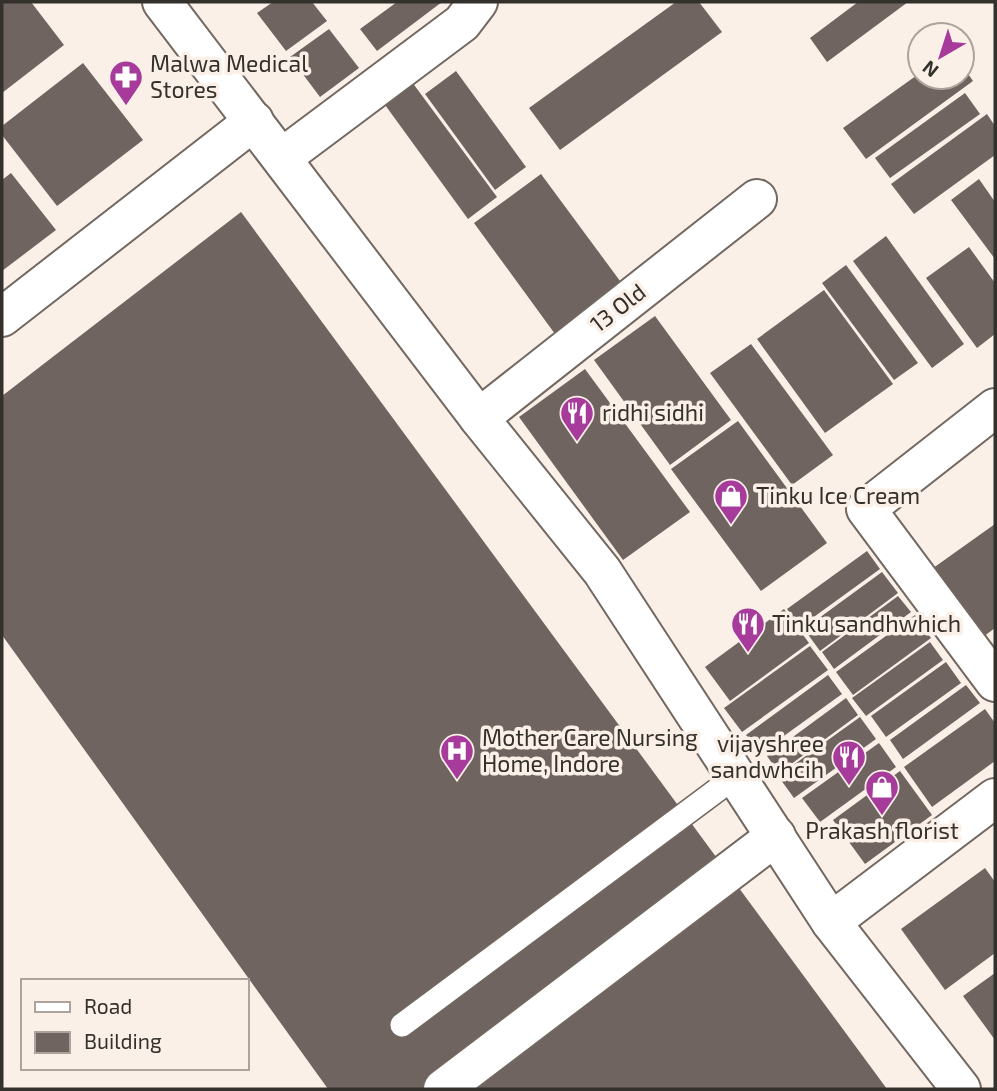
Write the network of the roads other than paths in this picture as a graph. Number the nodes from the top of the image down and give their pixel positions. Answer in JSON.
{"nodes":[{"id":1,"x":162,"y":2,"type":"edge"},
{"id":2,"x":478,"y":2,"type":"edge"},
{"id":3,"x":254,"y":121,"type":"junction"},
{"id":4,"x":283,"y":157,"type":"junction"},
{"id":5,"x":757,"y":198,"type":"dead end"},
{"id":6,"x":2,"y":317,"type":"edge"},
{"id":7,"x":479,"y":418,"type":"junction"},
{"id":8,"x":990,"y":424,"type":"edge"},
{"id":9,"x":995,"y":682,"type":"edge"},
{"id":10,"x":736,"y":776,"type":"junction"},
{"id":11,"x":995,"y":798,"type":"edge"},
{"id":12,"x":776,"y":836,"type":"junction"},
{"id":13,"x":831,"y":922,"type":"junction"},
{"id":14,"x":401,"y":1025,"type":"dead end"},
{"id":15,"x":443,"y":1089,"type":"edge"},
{"id":16,"x":961,"y":1089,"type":"edge"}],
"edges":[{"from":1,"to":3,"type":"street"},
{"from":2,"to":4,"type":"street"},
{"from":3,"to":4,"type":"street"},
{"from":3,"to":6,"type":"street"},
{"from":4,"to":7,"type":"street"},
{"from":5,"to":7,"type":"street","name":"13 Old"},
{"from":7,"to":10,"type":"street"},
{"from":8,"to":9,"type":"street"},
{"from":10,"to":12,"type":"street"},
{"from":10,"to":14,"type":"lane"},
{"from":11,"to":13,"type":"street"},
{"from":12,"to":13,"type":"street"},
{"from":12,"to":15,"type":"street"},
{"from":13,"to":16,"type":"street"}]}
